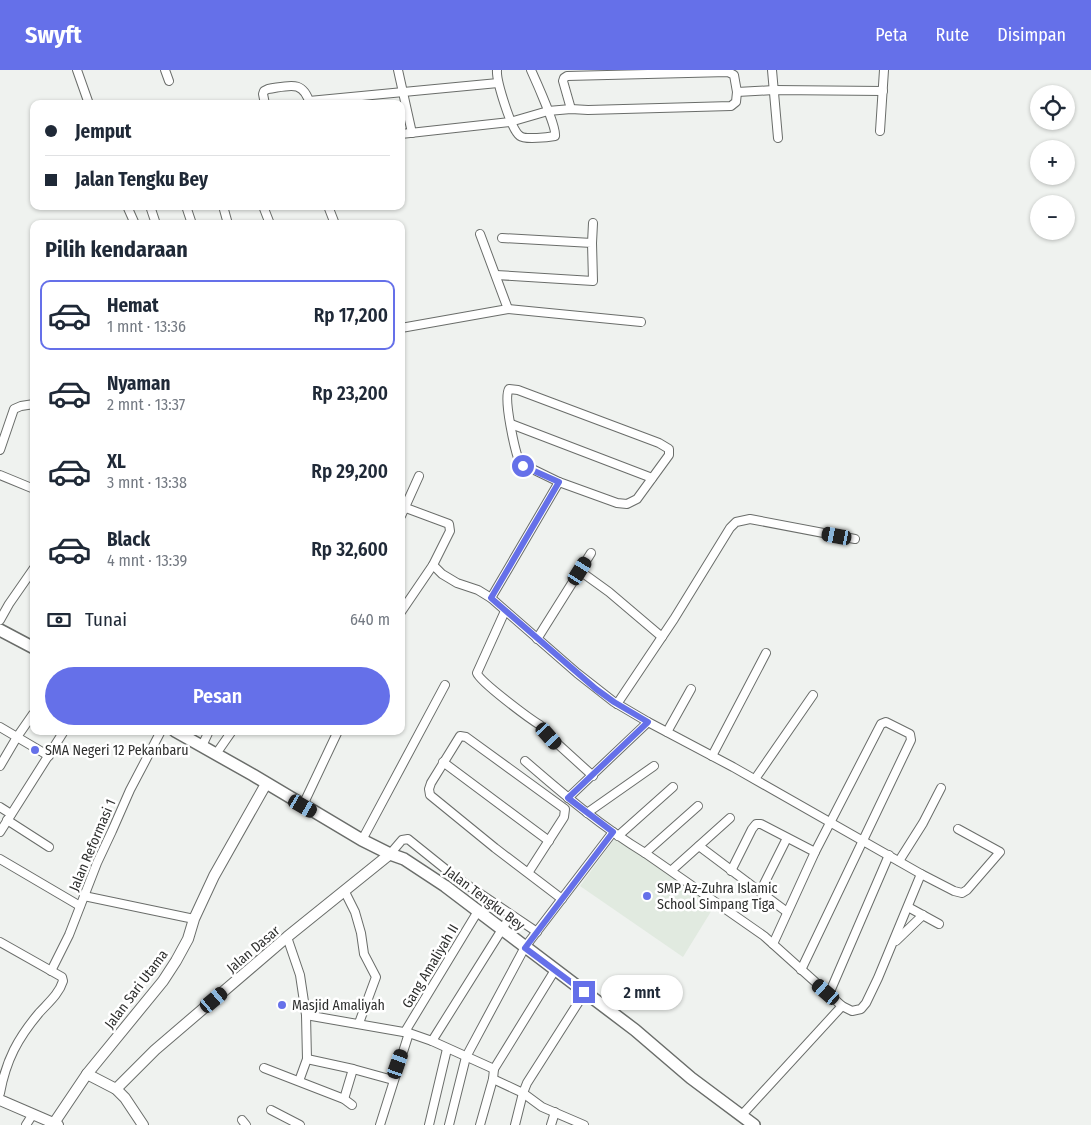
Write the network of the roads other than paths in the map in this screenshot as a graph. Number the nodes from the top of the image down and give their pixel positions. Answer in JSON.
{"nodes":[{"id":1,"x":77,"y":70,"type":"edge"},
{"id":2,"x":165,"y":70,"type":"edge"},
{"id":3,"x":398,"y":70,"type":"edge"},
{"id":4,"x":497,"y":70,"type":"edge"},
{"id":5,"x":531,"y":70,"type":"edge"},
{"id":6,"x":772,"y":70,"type":"edge"},
{"id":7,"x":884,"y":70,"type":"edge"},
{"id":8,"x":169,"y":81,"type":"dead end"},
{"id":9,"x":498,"y":83,"type":"junction"},
{"id":10,"x":774,"y":90,"type":"junction"},
{"id":11,"x":402,"y":91,"type":"junction"},
{"id":12,"x":883,"y":91,"type":"junction"},
{"id":13,"x":738,"y":92,"type":"junction"},
{"id":14,"x":88,"y":100,"type":"edge"},
{"id":15,"x":264,"y":100,"type":"edge"},
{"id":16,"x":309,"y":100,"type":"edge"},
{"id":17,"x":328,"y":100,"type":"edge"},
{"id":18,"x":404,"y":100,"type":"edge"},
{"id":19,"x":405,"y":104,"type":"edge"},
{"id":20,"x":571,"y":109,"type":"junction"},
{"id":21,"x":548,"y":111,"type":"junction"},
{"id":22,"x":510,"y":122,"type":"junction"},
{"id":23,"x":880,"y":131,"type":"dead end"},
{"id":24,"x":405,"y":134,"type":"edge"},
{"id":25,"x":412,"y":134,"type":"junction"},
{"id":26,"x":778,"y":138,"type":"dead end"},
{"id":27,"x":593,"y":223,"type":"dead end"},
{"id":28,"x":480,"y":234,"type":"dead end"},
{"id":29,"x":502,"y":238,"type":"dead end"},
{"id":30,"x":592,"y":243,"type":"junction"},
{"id":31,"x":496,"y":275,"type":"junction"},
{"id":32,"x":508,"y":309,"type":"junction"},
{"id":33,"x":641,"y":322,"type":"dead end"},
{"id":34,"x":405,"y":327,"type":"edge"},
{"id":35,"x":30,"y":405,"type":"edge"},
{"id":36,"x":511,"y":424,"type":"junction"},
{"id":37,"x":0,"y":450,"type":"edge"},
{"id":38,"x":0,"y":475,"type":"edge"},
{"id":39,"x":418,"y":476,"type":"dead end"},
{"id":40,"x":652,"y":478,"type":"junction"},
{"id":41,"x":559,"y":482,"type":"junction"},
{"id":42,"x":30,"y":487,"type":"edge"},
{"id":43,"x":406,"y":508,"type":"joint"},
{"id":44,"x":855,"y":539,"type":"dead end"},
{"id":45,"x":591,"y":553,"type":"dead end"},
{"id":46,"x":433,"y":565,"type":"junction"},
{"id":47,"x":580,"y":571,"type":"junction"},
{"id":48,"x":30,"y":574,"type":"edge"},
{"id":49,"x":491,"y":598,"type":"junction"},
{"id":50,"x":405,"y":599,"type":"edge"},
{"id":51,"x":505,"y":610,"type":"junction"},
{"id":52,"x":0,"y":620,"type":"edge"},
{"id":53,"x":0,"y":630,"type":"edge"},
{"id":54,"x":662,"y":637,"type":"junction"},
{"id":55,"x":537,"y":639,"type":"junction"},
{"id":56,"x":30,"y":646,"type":"edge"},
{"id":57,"x":766,"y":653,"type":"dead end"},
{"id":58,"x":445,"y":685,"type":"dead end"},
{"id":59,"x":690,"y":689,"type":"dead end"},
{"id":60,"x":812,"y":695,"type":"dead end"},
{"id":61,"x":617,"y":704,"type":"junction"},
{"id":62,"x":30,"y":718,"type":"edge"},
{"id":63,"x":648,"y":722,"type":"junction"},
{"id":64,"x":540,"y":725,"type":"dead end"},
{"id":65,"x":0,"y":727,"type":"edge"},
{"id":66,"x":667,"y":732,"type":"junction"},
{"id":67,"x":62,"y":735,"type":"edge"},
{"id":68,"x":159,"y":735,"type":"edge"},
{"id":69,"x":182,"y":735,"type":"edge"},
{"id":70,"x":207,"y":735,"type":"edge"},
{"id":71,"x":229,"y":735,"type":"edge"},
{"id":72,"x":336,"y":735,"type":"edge"},
{"id":73,"x":549,"y":736,"type":"dead end"},
{"id":74,"x":17,"y":737,"type":"junction"},
{"id":75,"x":202,"y":746,"type":"junction"},
{"id":76,"x":216,"y":754,"type":"junction"},
{"id":77,"x":49,"y":756,"type":"junction"},
{"id":78,"x":712,"y":756,"type":"junction"},
{"id":79,"x":525,"y":761,"type":"dead end"},
{"id":80,"x":443,"y":762,"type":"junction"},
{"id":81,"x":0,"y":766,"type":"edge"},
{"id":82,"x":654,"y":766,"type":"dead end"},
{"id":83,"x":593,"y":776,"type":"junction"},
{"id":84,"x":755,"y":780,"type":"junction"},
{"id":85,"x":266,"y":784,"type":"junction"},
{"id":86,"x":673,"y":787,"type":"dead end"},
{"id":87,"x":941,"y":788,"type":"dead end"},
{"id":88,"x":568,"y":798,"type":"junction"},
{"id":89,"x":303,"y":806,"type":"junction"},
{"id":90,"x":698,"y":806,"type":"dead end"},
{"id":91,"x":0,"y":807,"type":"edge"},
{"id":92,"x":587,"y":813,"type":"junction"},
{"id":93,"x":9,"y":817,"type":"junction"},
{"id":94,"x":730,"y":818,"type":"dead end"},
{"id":95,"x":831,"y":822,"type":"junction"},
{"id":96,"x":958,"y":829,"type":"dead end"},
{"id":97,"x":0,"y":832,"type":"edge"},
{"id":98,"x":616,"y":834,"type":"junction"},
{"id":99,"x":787,"y":838,"type":"junction"},
{"id":100,"x":362,"y":840,"type":"junction"},
{"id":101,"x":863,"y":840,"type":"junction"},
{"id":102,"x":549,"y":841,"type":"junction"},
{"id":103,"x":699,"y":846,"type":"junction"},
{"id":104,"x":49,"y":847,"type":"dead end"},
{"id":105,"x":815,"y":852,"type":"junction"},
{"id":106,"x":645,"y":853,"type":"junction"},
{"id":107,"x":390,"y":854,"type":"junction"},
{"id":108,"x":889,"y":856,"type":"junction"},
{"id":109,"x":0,"y":859,"type":"edge"},
{"id":110,"x":899,"y":861,"type":"junction"},
{"id":111,"x":672,"y":870,"type":"junction"},
{"id":112,"x":732,"y":871,"type":"junction"},
{"id":113,"x":528,"y":872,"type":"junction"},
{"id":114,"x":921,"y":874,"type":"junction"},
{"id":115,"x":345,"y":892,"type":"junction"},
{"id":116,"x":760,"y":892,"type":"junction"},
{"id":117,"x":84,"y":896,"type":"junction"},
{"id":118,"x":562,"y":899,"type":"junction"},
{"id":119,"x":80,"y":906,"type":"junction"},
{"id":120,"x":908,"y":907,"type":"junction"},
{"id":121,"x":478,"y":911,"type":"junction"},
{"id":122,"x":787,"y":912,"type":"junction"},
{"id":123,"x":511,"y":914,"type":"junction"},
{"id":124,"x":922,"y":915,"type":"junction"},
{"id":125,"x":194,"y":919,"type":"junction"},
{"id":126,"x":939,"y":924,"type":"dead end"},
{"id":127,"x":500,"y":929,"type":"junction"},
{"id":128,"x":537,"y":932,"type":"junction"},
{"id":129,"x":287,"y":937,"type":"junction"},
{"id":130,"x":0,"y":942,"type":"edge"},
{"id":131,"x":773,"y":944,"type":"junction"},
{"id":132,"x":893,"y":945,"type":"junction"},
{"id":133,"x":525,"y":948,"type":"junction"},
{"id":134,"x":555,"y":970,"type":"junction"},
{"id":135,"x":802,"y":970,"type":"junction"},
{"id":136,"x":51,"y":971,"type":"junction"},
{"id":137,"x":584,"y":992,"type":"junction"},
{"id":138,"x":829,"y":994,"type":"junction"},
{"id":139,"x":842,"y":1006,"type":"junction"},
{"id":140,"x":306,"y":1015,"type":"junction"},
{"id":141,"x":359,"y":1023,"type":"junction"},
{"id":142,"x":409,"y":1033,"type":"junction"},
{"id":143,"x":432,"y":1041,"type":"junction"},
{"id":144,"x":447,"y":1049,"type":"junction"},
{"id":145,"x":466,"y":1057,"type":"junction"},
{"id":146,"x":306,"y":1059,"type":"junction"},
{"id":147,"x":264,"y":1068,"type":"dead end"},
{"id":148,"x":353,"y":1069,"type":"junction"},
{"id":149,"x":494,"y":1069,"type":"junction"},
{"id":150,"x":87,"y":1074,"type":"junction"},
{"id":151,"x":493,"y":1079,"type":"junction"},
{"id":152,"x":393,"y":1080,"type":"junction"},
{"id":153,"x":299,"y":1081,"type":"junction"},
{"id":154,"x":116,"y":1090,"type":"junction"},
{"id":155,"x":0,"y":1093,"type":"edge"},
{"id":156,"x":523,"y":1093,"type":"junction"},
{"id":157,"x":344,"y":1099,"type":"junction"},
{"id":158,"x":0,"y":1100,"type":"edge"},
{"id":159,"x":352,"y":1106,"type":"dead end"},
{"id":160,"x":271,"y":1110,"type":"dead end"},
{"id":161,"x":555,"y":1112,"type":"junction"},
{"id":162,"x":33,"y":1114,"type":"junction"},
{"id":163,"x":741,"y":1116,"type":"junction"},
{"id":164,"x":56,"y":1124,"type":"edge"},
{"id":165,"x":26,"y":1125,"type":"edge"},
{"id":166,"x":143,"y":1125,"type":"edge"},
{"id":167,"x":300,"y":1125,"type":"edge"},
{"id":168,"x":380,"y":1125,"type":"edge"},
{"id":169,"x":429,"y":1125,"type":"edge"},
{"id":170,"x":449,"y":1125,"type":"edge"},
{"id":171,"x":480,"y":1125,"type":"edge"},
{"id":172,"x":515,"y":1125,"type":"edge"},
{"id":173,"x":551,"y":1125,"type":"edge"},
{"id":174,"x":584,"y":1125,"type":"edge"},
{"id":175,"x":754,"y":1125,"type":"edge"}],
"edges":[{"from":1,"to":14,"type":"street"},
{"from":2,"to":8,"type":"street"},
{"from":3,"to":11,"type":"street"},
{"from":4,"to":9,"type":"street"},
{"from":5,"to":21,"type":"street"},
{"from":6,"to":10,"type":"street"},
{"from":7,"to":12,"type":"street"},
{"from":9,"to":11,"type":"street"},
{"from":9,"to":22,"type":"street"},
{"from":10,"to":12,"type":"street"},
{"from":10,"to":13,"type":"street"},
{"from":10,"to":26,"type":"street"},
{"from":11,"to":17,"type":"street"},
{"from":11,"to":18,"type":"street"},
{"from":12,"to":23,"type":"street"},
{"from":13,"to":20,"type":"street"},
{"from":13,"to":20,"type":"street"},
{"from":15,"to":16,"type":"street"},
{"from":19,"to":25,"type":"street"},
{"from":20,"to":21,"type":"street"},
{"from":21,"to":22,"type":"street"},
{"from":21,"to":22,"type":"street"},
{"from":22,"to":25,"type":"street"},
{"from":24,"to":25,"type":"street"},
{"from":27,"to":30,"type":"street"},
{"from":28,"to":31,"type":"street"},
{"from":29,"to":30,"type":"street"},
{"from":30,"to":31,"type":"street"},
{"from":31,"to":32,"type":"street"},
{"from":32,"to":33,"type":"street"},
{"from":32,"to":34,"type":"street"},
{"from":35,"to":37,"type":"street"},
{"from":36,"to":40,"type":"street"},
{"from":36,"to":40,"type":"street"},
{"from":36,"to":41,"type":"street"},
{"from":38,"to":42,"type":"street"},
{"from":39,"to":43,"type":"street"},
{"from":40,"to":41,"type":"street"},
{"from":41,"to":49,"type":"street"},
{"from":43,"to":46,"type":"street"},
{"from":44,"to":54,"type":"street"},
{"from":45,"to":47,"type":"street"},
{"from":46,"to":49,"type":"street"},
{"from":46,"to":50,"type":"street"},
{"from":47,"to":54,"type":"street"},
{"from":47,"to":55,"type":"street"},
{"from":48,"to":52,"type":"street"},
{"from":49,"to":51,"type":"street"},
{"from":51,"to":55,"type":"street"},
{"from":51,"to":64,"type":"street"},
{"from":53,"to":56,"type":"main road"},
{"from":54,"to":61,"type":"street"},
{"from":55,"to":61,"type":"street"},
{"from":57,"to":78,"type":"street"},
{"from":58,"to":100,"type":"street"},
{"from":59,"to":66,"type":"street"},
{"from":60,"to":84,"type":"street"},
{"from":61,"to":63,"type":"street"},
{"from":62,"to":74,"type":"street"},
{"from":63,"to":66,"type":"street"},
{"from":63,"to":83,"type":"street"},
{"from":65,"to":74,"type":"street"},
{"from":66,"to":78,"type":"street"},
{"from":67,"to":77,"type":"street"},
{"from":68,"to":117,"type":"street","name":"Jalan Reformasi 1"},
{"from":69,"to":75,"type":"main road","name":"Jalan Tengku Bey"},
{"from":70,"to":75,"type":"street"},
{"from":71,"to":76,"type":"street"},
{"from":72,"to":89,"type":"street"},
{"from":73,"to":83,"type":"street"},
{"from":74,"to":77,"type":"street"},
{"from":74,"to":81,"type":"street"},
{"from":75,"to":76,"type":"main road","name":"Jalan Tengku Bey"},
{"from":76,"to":85,"type":"main road","name":"Jalan Tengku Bey"},
{"from":77,"to":93,"type":"street"},
{"from":78,"to":84,"type":"street"},
{"from":79,"to":88,"type":"street"},
{"from":80,"to":102,"type":"street"},
{"from":80,"to":102,"type":"street"},
{"from":80,"to":113,"type":"street"},
{"from":82,"to":92,"type":"street"},
{"from":83,"to":88,"type":"street"},
{"from":84,"to":95,"type":"street"},
{"from":85,"to":89,"type":"main road","name":"Jalan Tengku Bey"},
{"from":85,"to":125,"type":"street","name":"Jalan Sari Utama"},
{"from":86,"to":98,"type":"street"},
{"from":87,"to":110,"type":"street"},
{"from":88,"to":92,"type":"street"},
{"from":89,"to":100,"type":"main road","name":"Jalan Tengku Bey"},
{"from":90,"to":106,"type":"street"},
{"from":91,"to":93,"type":"street"},
{"from":92,"to":98,"type":"street"},
{"from":93,"to":97,"type":"street"},
{"from":93,"to":104,"type":"street"},
{"from":94,"to":103,"type":"street"},
{"from":95,"to":101,"type":"street"},
{"from":95,"to":101,"type":"street"},
{"from":95,"to":105,"type":"street"},
{"from":96,"to":114,"type":"street"},
{"from":98,"to":106,"type":"street"},
{"from":98,"to":118,"type":"street"},
{"from":99,"to":105,"type":"street"},
{"from":99,"to":112,"type":"street"},
{"from":99,"to":116,"type":"street"},
{"from":100,"to":107,"type":"main road","name":"Jalan Tengku Bey"},
{"from":101,"to":108,"type":"street"},
{"from":101,"to":135,"type":"street"},
{"from":102,"to":113,"type":"street"},
{"from":103,"to":111,"type":"street"},
{"from":103,"to":112,"type":"street"},
{"from":105,"to":122,"type":"street"},
{"from":106,"to":111,"type":"street"},
{"from":107,"to":115,"type":"street","name":"Jalan Dasar"},
{"from":107,"to":121,"type":"main road","name":"Jalan Tengku Bey"},
{"from":107,"to":123,"type":"street"},
{"from":108,"to":110,"type":"street"},
{"from":108,"to":138,"type":"street"},
{"from":109,"to":119,"type":"street"},
{"from":110,"to":114,"type":"street"},
{"from":111,"to":131,"type":"street"},
{"from":112,"to":116,"type":"street"},
{"from":113,"to":118,"type":"street"},
{"from":114,"to":120,"type":"street"},
{"from":115,"to":129,"type":"street","name":"Jalan Dasar"},
{"from":115,"to":141,"type":"street"},
{"from":116,"to":122,"type":"street"},
{"from":117,"to":119,"type":"street","name":"Jalan Reformasi 1"},
{"from":117,"to":125,"type":"street"},
{"from":118,"to":128,"type":"street"},
{"from":119,"to":136,"type":"street","name":"Jalan Reformasi 1"},
{"from":120,"to":124,"type":"street"},
{"from":120,"to":132,"type":"street"},
{"from":121,"to":127,"type":"main road","name":"Jalan Tengku Bey"},
{"from":121,"to":142,"type":"street","name":"Gang Amaliyah II"},
{"from":122,"to":131,"type":"street"},
{"from":123,"to":127,"type":"street"},
{"from":123,"to":128,"type":"street"},
{"from":124,"to":126,"type":"street"},
{"from":124,"to":132,"type":"street"},
{"from":125,"to":150,"type":"street","name":"Jalan Sari Utama"},
{"from":127,"to":133,"type":"main road","name":"Jalan Tengku Bey"},
{"from":127,"to":143,"type":"street"},
{"from":128,"to":133,"type":"street"},
{"from":129,"to":140,"type":"street"},
{"from":129,"to":154,"type":"street","name":"Jalan Dasar"},
{"from":130,"to":136,"type":"street"},
{"from":131,"to":135,"type":"street"},
{"from":132,"to":139,"type":"street"},
{"from":133,"to":134,"type":"main road","name":"Jalan Tengku Bey"},
{"from":133,"to":145,"type":"street"},
{"from":134,"to":137,"type":"main road","name":"Jalan Tengku Bey"},
{"from":134,"to":149,"type":"street"},
{"from":135,"to":138,"type":"street"},
{"from":136,"to":155,"type":"street"},
{"from":137,"to":156,"type":"street"},
{"from":137,"to":163,"type":"main road","name":"Jalan Tengku Bey"},
{"from":138,"to":139,"type":"street"},
{"from":139,"to":163,"type":"street"},
{"from":140,"to":141,"type":"street"},
{"from":140,"to":146,"type":"street"},
{"from":141,"to":142,"type":"street"},
{"from":142,"to":143,"type":"street"},
{"from":142,"to":152,"type":"street"},
{"from":143,"to":144,"type":"street"},
{"from":144,"to":145,"type":"street"},
{"from":144,"to":169,"type":"street"},
{"from":145,"to":149,"type":"street"},
{"from":145,"to":170,"type":"street"},
{"from":146,"to":148,"type":"street"},
{"from":146,"to":153,"type":"street"},
{"from":147,"to":153,"type":"street"},
{"from":148,"to":152,"type":"street"},
{"from":148,"to":157,"type":"street"},
{"from":149,"to":151,"type":"street"},
{"from":150,"to":154,"type":"street"},
{"from":150,"to":164,"type":"street","name":"Jalan Sari Utama"},
{"from":151,"to":156,"type":"street"},
{"from":151,"to":171,"type":"street"},
{"from":152,"to":168,"type":"street"},
{"from":153,"to":157,"type":"street"},
{"from":154,"to":166,"type":"street"},
{"from":156,"to":161,"type":"street"},
{"from":156,"to":172,"type":"street"},
{"from":157,"to":159,"type":"street"},
{"from":158,"to":162,"type":"street"},
{"from":160,"to":167,"type":"street"},
{"from":161,"to":173,"type":"street"},
{"from":161,"to":174,"type":"street"},
{"from":162,"to":164,"type":"street"},
{"from":162,"to":165,"type":"street"},
{"from":163,"to":175,"type":"main road","name":"Jalan Tengku Bey"}]}
